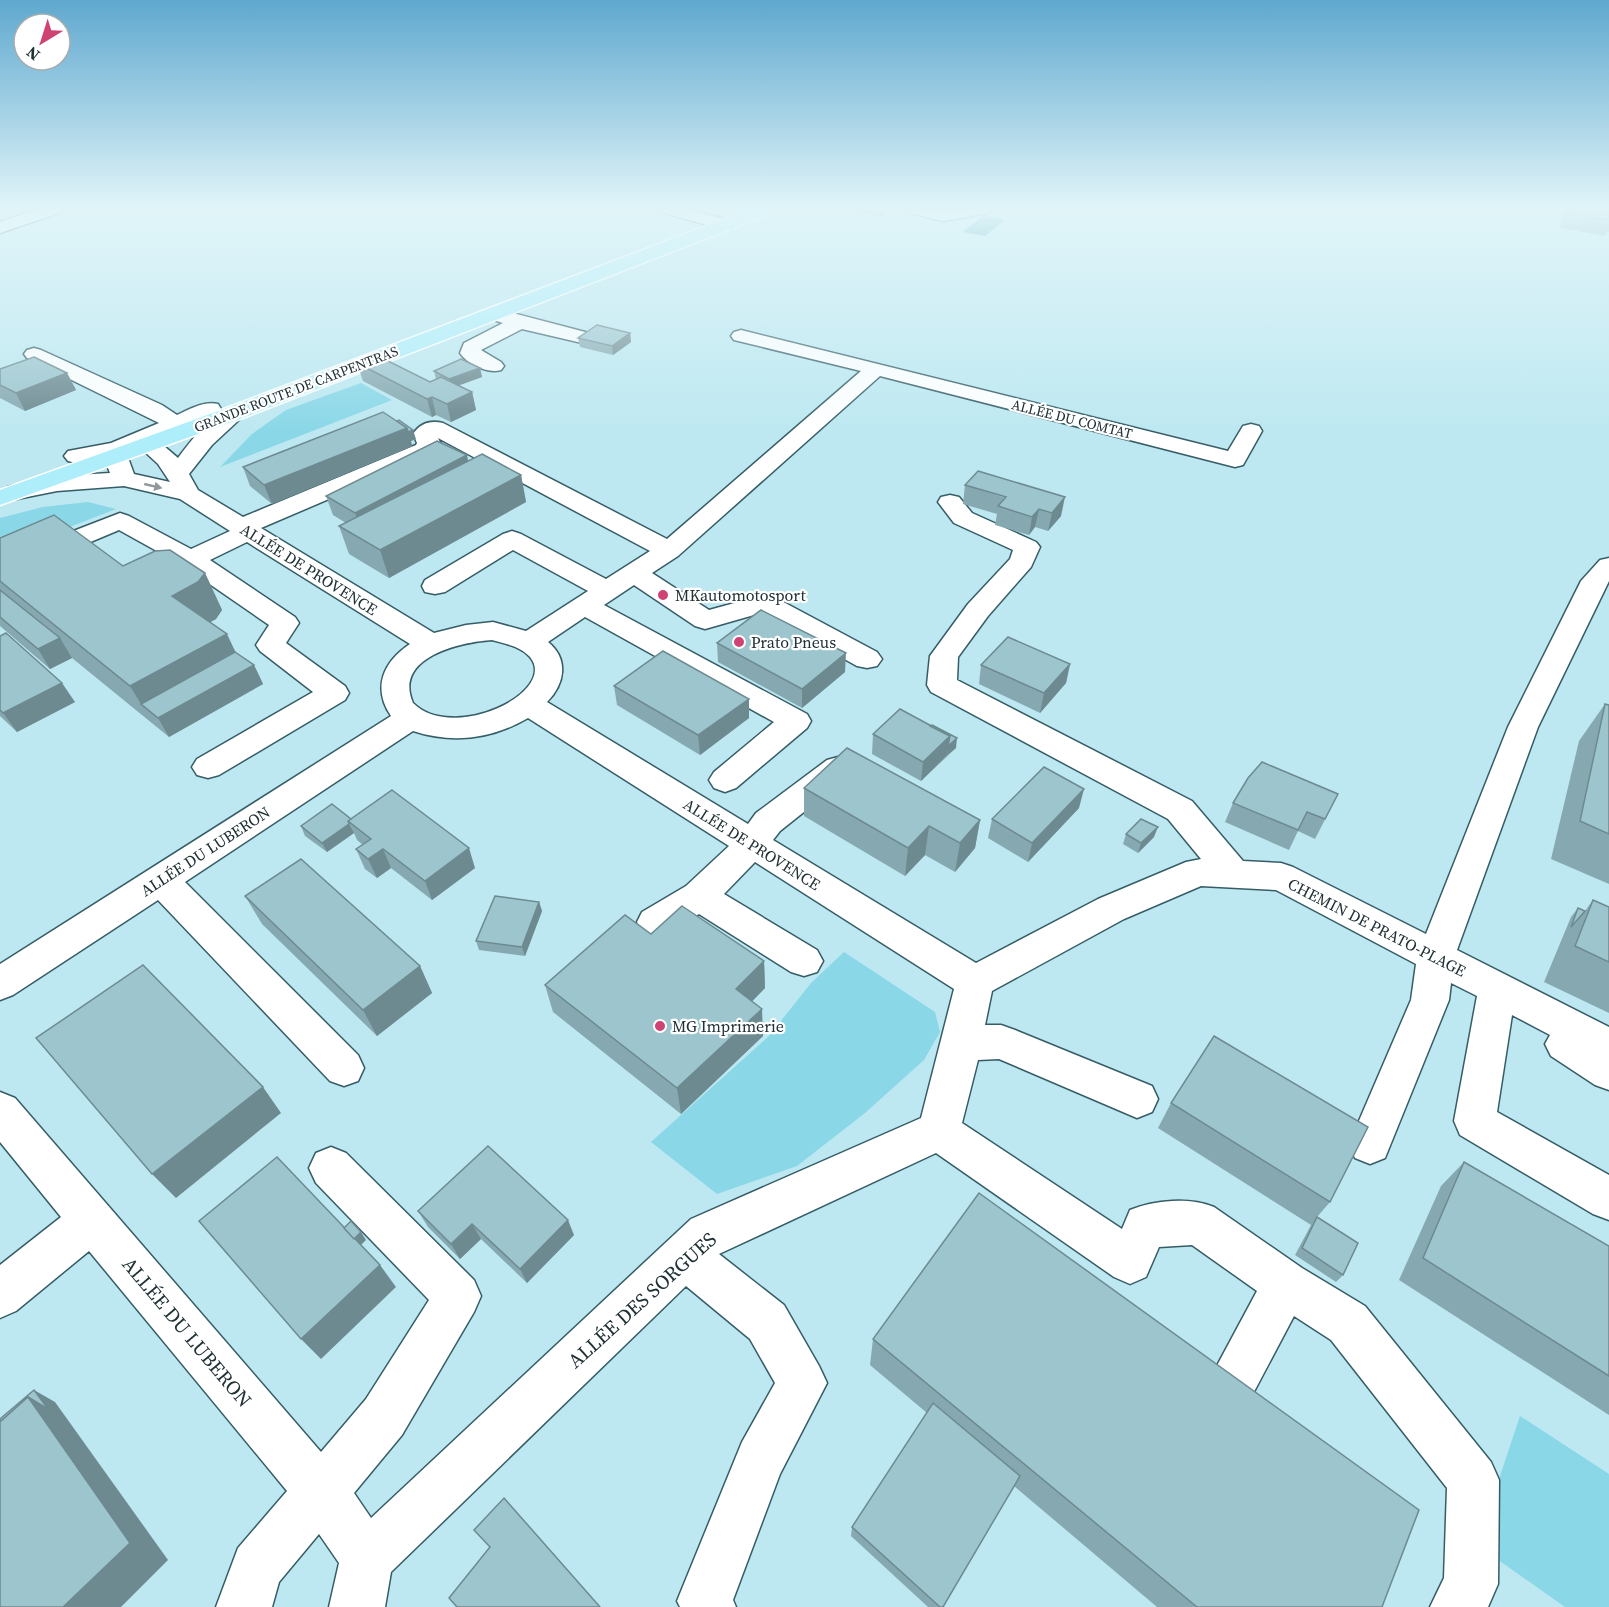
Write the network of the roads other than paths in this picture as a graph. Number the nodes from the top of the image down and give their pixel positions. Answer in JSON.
{"nodes":[{"id":1,"x":568,"y":284,"type":"edge"},
{"id":2,"x":570,"y":284,"type":"edge"},
{"id":3,"x":494,"y":314,"type":"junction"},
{"id":4,"x":519,"y":322,"type":"junction"},
{"id":5,"x":741,"y":336,"type":"dead end"},
{"id":6,"x":582,"y":337,"type":"edge"},
{"id":7,"x":34,"y":354,"type":"dead end"},
{"id":8,"x":494,"y":366,"type":"dead end"},
{"id":9,"x":876,"y":369,"type":"junction"},
{"id":10,"x":221,"y":412,"type":"junction"},
{"id":11,"x":173,"y":422,"type":"junction"},
{"id":12,"x":1251,"y":431,"type":"dead end"},
{"id":13,"x":148,"y":444,"type":"junction"},
{"id":14,"x":117,"y":452,"type":"junction"},
{"id":15,"x":76,"y":456,"type":"junction"},
{"id":16,"x":124,"y":479,"type":"junction"},
{"id":17,"x":183,"y":484,"type":"junction"},
{"id":18,"x":6,"y":492,"type":"edge"},
{"id":19,"x":950,"y":502,"type":"dead end"},
{"id":20,"x":245,"y":529,"type":"junction"},
{"id":21,"x":669,"y":550,"type":"junction"},
{"id":22,"x":191,"y":559,"type":"junction"},
{"id":23,"x":23,"y":560,"type":"edge"},
{"id":24,"x":1609,"y":566,"type":"edge"},
{"id":25,"x":634,"y":573,"type":"junction"},
{"id":26,"x":435,"y":586,"type":"dead end"},
{"id":27,"x":596,"y":598,"type":"junction"},
{"id":28,"x":530,"y":641,"type":"junction"},
{"id":29,"x":430,"y":644,"type":"junction"},
{"id":30,"x":867,"y":659,"type":"dead end"},
{"id":31,"x":529,"y":705,"type":"junction"},
{"id":32,"x":411,"y":718,"type":"junction"},
{"id":33,"x":843,"y":764,"type":"edge"},
{"id":34,"x":208,"y":767,"type":"dead end"},
{"id":35,"x":725,"y":780,"type":"dead end"},
{"id":36,"x":752,"y":844,"type":"junction"},
{"id":37,"x":1233,"y":874,"type":"junction"},
{"id":38,"x":161,"y":880,"type":"junction"},
{"id":39,"x":699,"y":896,"type":"junction"},
{"id":40,"x":656,"y":922,"type":"dead end"},
{"id":41,"x":1436,"y":957,"type":"junction"},
{"id":42,"x":804,"y":961,"type":"dead end"},
{"id":43,"x":975,"y":982,"type":"junction"},
{"id":44,"x":0,"y":984,"type":"edge"},
{"id":45,"x":1513,"y":997,"type":"junction"},
{"id":46,"x":962,"y":1043,"type":"junction"},
{"id":47,"x":1609,"y":1046,"type":"edge"},
{"id":48,"x":344,"y":1068,"type":"dead end"},
{"id":49,"x":1609,"y":1072,"type":"edge"},
{"id":50,"x":1137,"y":1099,"type":"dead end"},
{"id":51,"x":0,"y":1111,"type":"edge"},
{"id":52,"x":939,"y":1131,"type":"junction"},
{"id":53,"x":1370,"y":1144,"type":"dead end"},
{"id":54,"x":330,"y":1168,"type":"dead end"},
{"id":55,"x":1609,"y":1199,"type":"edge"},
{"id":56,"x":92,"y":1220,"type":"junction"},
{"id":57,"x":685,"y":1256,"type":"junction"},
{"id":58,"x":1286,"y":1284,"type":"junction"},
{"id":59,"x":0,"y":1295,"type":"edge"},
{"id":60,"x":1230,"y":1388,"type":"edge"},
{"id":61,"x":321,"y":1491,"type":"junction"},
{"id":62,"x":362,"y":1582,"type":"edge"},
{"id":63,"x":244,"y":1607,"type":"edge"},
{"id":64,"x":708,"y":1607,"type":"edge"},
{"id":65,"x":1458,"y":1607,"type":"edge"}],
"edges":[{"from":1,"to":10,"type":"main road","name":"GRANDE ROUTE DE CARPENTRAS"},
{"from":2,"to":3,"type":"main road","name":"GRANDE ROUTE DE CARPENTRAS"},
{"from":3,"to":4,"type":"street"},
{"from":3,"to":10,"type":"main road","name":"GRANDE ROUTE DE CARPENTRAS"},
{"from":4,"to":6,"type":"street"},
{"from":4,"to":8,"type":"street"},
{"from":5,"to":9,"type":"street","name":"ALLÉE DU COMTAT"},
{"from":7,"to":11,"type":"street"},
{"from":9,"to":12,"type":"street","name":"ALLÉE DU COMTAT"},
{"from":9,"to":21,"type":"street"},
{"from":10,"to":11,"type":"main road","name":"GRANDE ROUTE DE CARPENTRAS"},
{"from":10,"to":13,"type":"main road","name":"GRANDE ROUTE DE CARPENTRAS"},
{"from":10,"to":14,"type":"street"},
{"from":10,"to":17,"type":"street"},
{"from":11,"to":15,"type":"main road","name":"GRANDE ROUTE DE CARPENTRAS"},
{"from":13,"to":14,"type":"street"},
{"from":13,"to":17,"type":"street","name":"ALLÉE DE PROVENCE"},
{"from":14,"to":15,"type":"street"},
{"from":14,"to":16,"type":"street"},
{"from":14,"to":18,"type":"main road"},
{"from":15,"to":18,"type":"main road","name":"GRANDE ROUTE DE CARPENTRAS"},
{"from":16,"to":17,"type":"street","name":"ALLÉE DE PROVENCE","one_way":true},
{"from":16,"to":18,"type":"street","name":"ALLÉE DE PROVENCE"},
{"from":17,"to":20,"type":"street","name":"ALLÉE DE PROVENCE"},
{"from":19,"to":37,"type":"street"},
{"from":20,"to":21,"type":"street"},
{"from":20,"to":22,"type":"street"},
{"from":20,"to":29,"type":"street","name":"ALLÉE DE PROVENCE"},
{"from":21,"to":25,"type":"street"},
{"from":22,"to":23,"type":"street"},
{"from":22,"to":34,"type":"street"},
{"from":24,"to":41,"type":"street"},
{"from":25,"to":27,"type":"street"},
{"from":25,"to":30,"type":"street"},
{"from":26,"to":27,"type":"street"},
{"from":27,"to":28,"type":"street"},
{"from":27,"to":35,"type":"street"},
{"from":28,"to":29,"type":"street"},
{"from":28,"to":31,"type":"street"},
{"from":29,"to":32,"type":"street"},
{"from":31,"to":32,"type":"street"},
{"from":31,"to":36,"type":"street","name":"ALLÉE DE PROVENCE"},
{"from":32,"to":38,"type":"street","name":"ALLÉE DU LUBERON"},
{"from":33,"to":36,"type":"street"},
{"from":36,"to":39,"type":"street"},
{"from":36,"to":43,"type":"street","name":"ALLÉE DE PROVENCE"},
{"from":37,"to":41,"type":"street","name":"CHEMIN DE PRATO-PLAGE"},
{"from":37,"to":43,"type":"street","name":"CHEMIN DE PRATO-PLAGE"},
{"from":38,"to":44,"type":"street","name":"ALLÉE DU LUBERON"},
{"from":38,"to":48,"type":"street"},
{"from":39,"to":40,"type":"street"},
{"from":39,"to":42,"type":"street"},
{"from":41,"to":45,"type":"street","name":"CHEMIN DE PRATO-PLAGE"},
{"from":41,"to":53,"type":"street"},
{"from":43,"to":46,"type":"street"},
{"from":45,"to":47,"type":"street","name":"CHEMIN DE PRATO-PLAGE"},
{"from":45,"to":49,"type":"street"},
{"from":45,"to":55,"type":"street"},
{"from":46,"to":50,"type":"street"},
{"from":46,"to":52,"type":"street"},
{"from":51,"to":56,"type":"street","name":"ALLÉE DU LUBERON"},
{"from":52,"to":57,"type":"street","name":"ALLÉE DES SORGUES"},
{"from":52,"to":58,"type":"street"},
{"from":54,"to":61,"type":"street"},
{"from":56,"to":59,"type":"street"},
{"from":56,"to":61,"type":"street","name":"ALLÉE DU LUBERON"},
{"from":57,"to":62,"type":"street","name":"ALLÉE DES SORGUES"},
{"from":57,"to":64,"type":"street"},
{"from":58,"to":60,"type":"street"},
{"from":58,"to":65,"type":"street"},
{"from":61,"to":62,"type":"street","name":"ALLÉE DU LUBERON"},
{"from":61,"to":63,"type":"street"}]}
